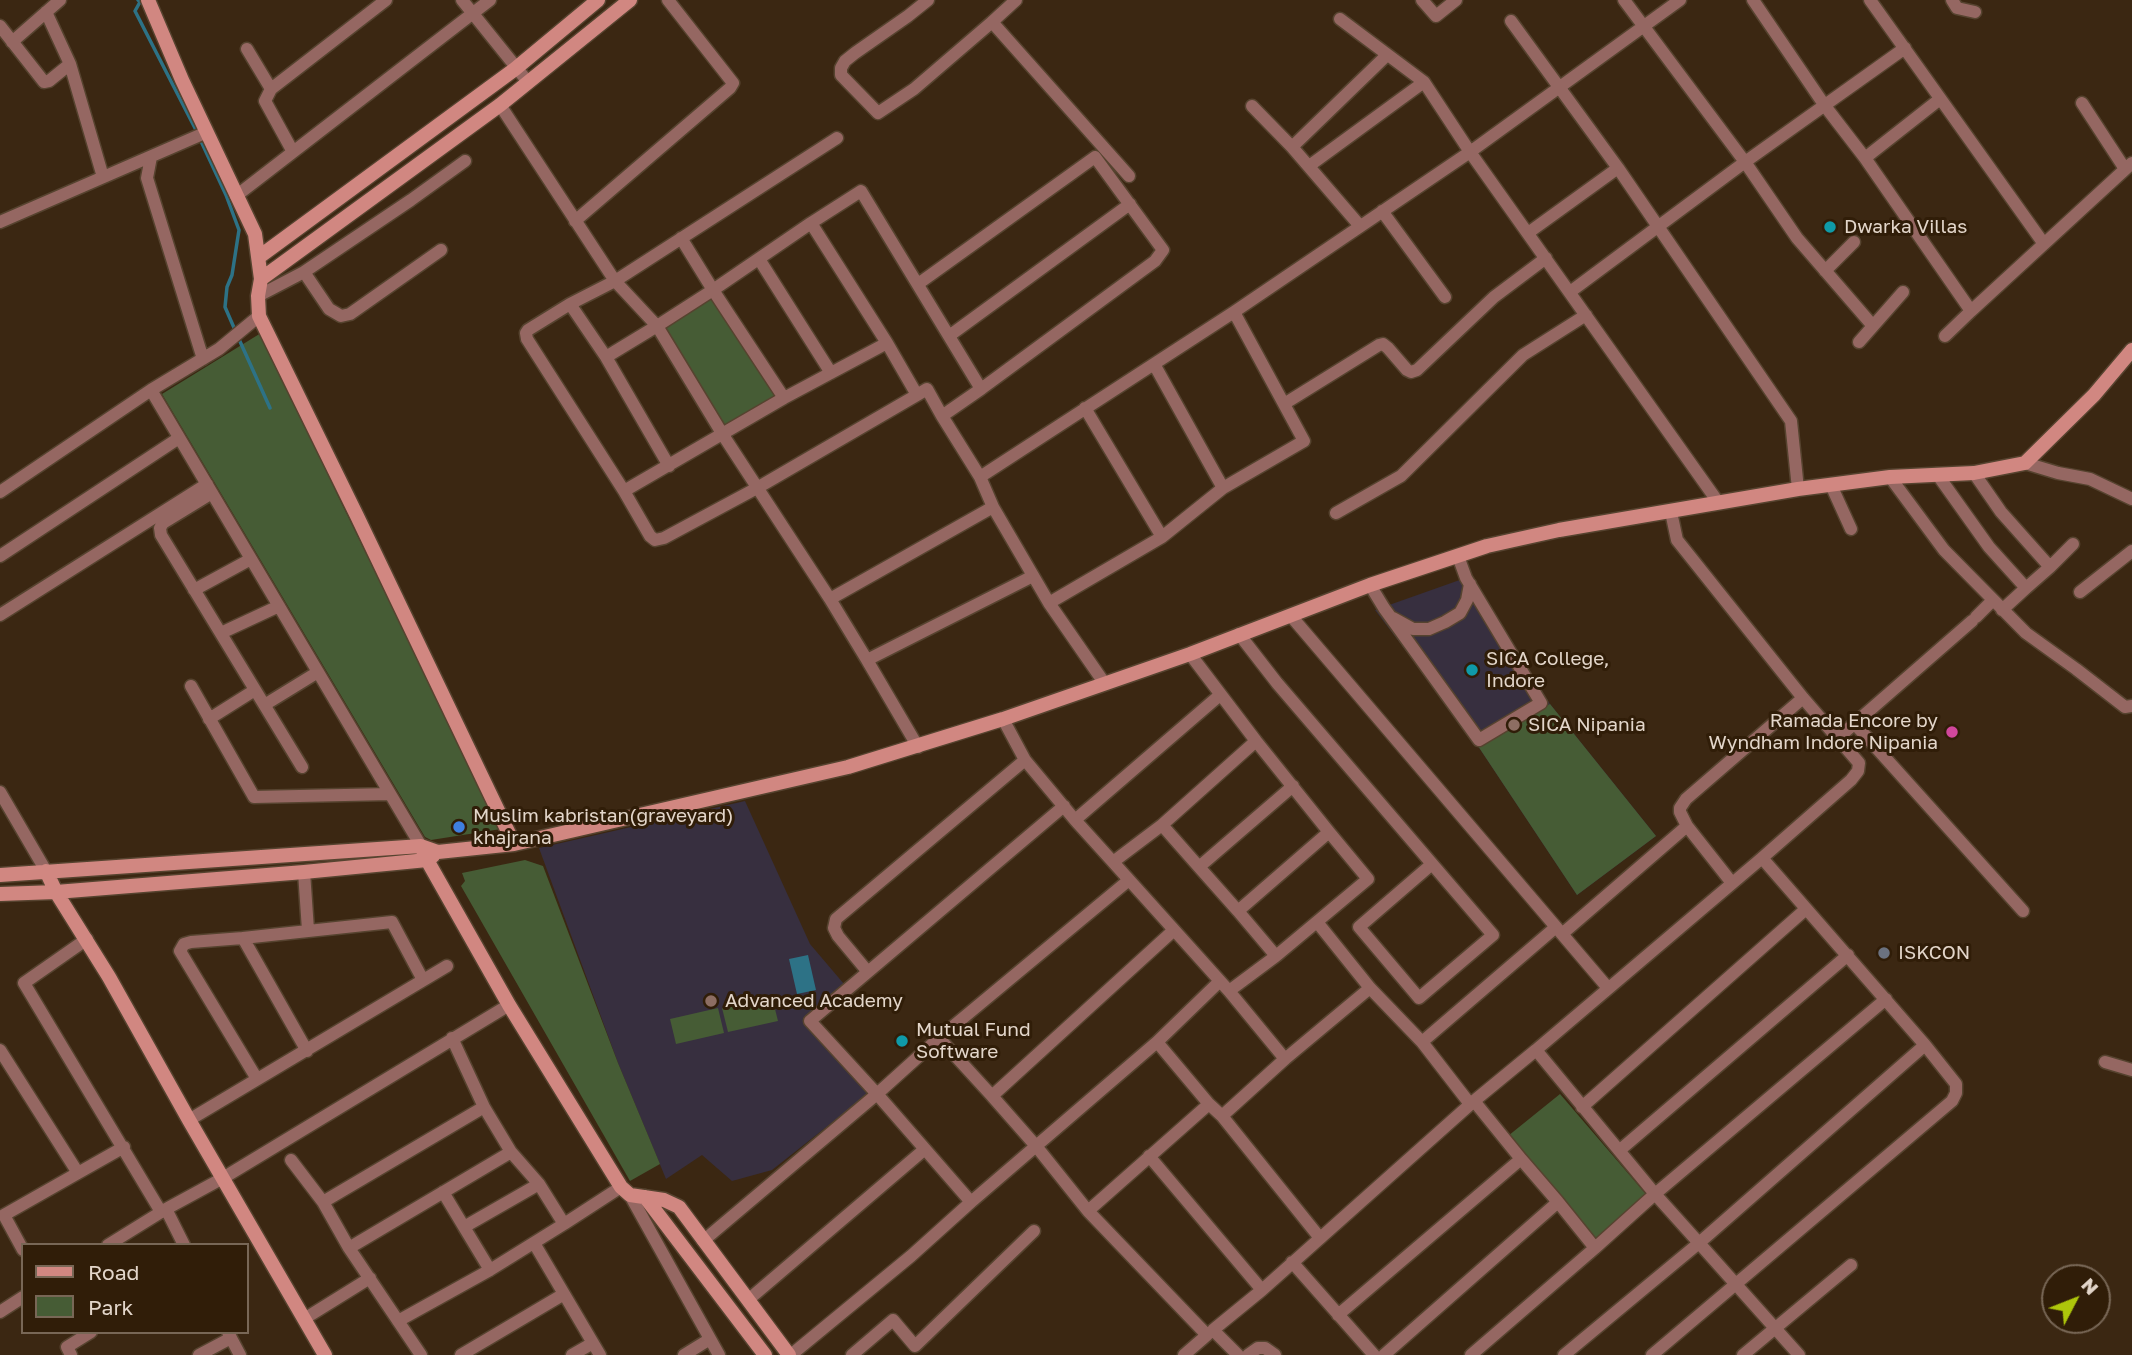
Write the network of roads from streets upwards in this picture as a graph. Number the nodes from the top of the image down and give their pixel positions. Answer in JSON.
{"nodes":[{"id":1,"x":60,"y":0,"type":"edge"},
{"id":2,"x":148,"y":0,"type":"edge"},
{"id":3,"x":386,"y":0,"type":"edge"},
{"id":4,"x":463,"y":0,"type":"edge"},
{"id":5,"x":491,"y":0,"type":"edge"},
{"id":6,"x":598,"y":0,"type":"edge"},
{"id":7,"x":630,"y":0,"type":"edge"},
{"id":8,"x":668,"y":0,"type":"edge"},
{"id":9,"x":928,"y":0,"type":"edge"},
{"id":10,"x":1016,"y":0,"type":"edge"},
{"id":11,"x":1422,"y":0,"type":"edge"},
{"id":12,"x":1456,"y":0,"type":"edge"},
{"id":13,"x":1624,"y":0,"type":"edge"},
{"id":14,"x":1680,"y":0,"type":"edge"},
{"id":15,"x":1752,"y":0,"type":"edge"},
{"id":16,"x":1871,"y":0,"type":"edge"},
{"id":17,"x":1952,"y":0,"type":"edge"},
{"id":18,"x":46,"y":12,"type":"junction"},
{"id":19,"x":1975,"y":12,"type":"dead end"},
{"id":20,"x":473,"y":14,"type":"junction"},
{"id":21,"x":1340,"y":19,"type":"dead end"},
{"id":22,"x":1511,"y":21,"type":"dead end"},
{"id":23,"x":992,"y":22,"type":"junction"},
{"id":24,"x":0,"y":26,"type":"edge"},
{"id":25,"x":1644,"y":26,"type":"junction"},
{"id":26,"x":12,"y":42,"type":"junction"},
{"id":27,"x":1905,"y":48,"type":"junction"},
{"id":28,"x":247,"y":49,"type":"dead end"},
{"id":29,"x":1387,"y":55,"type":"junction"},
{"id":30,"x":70,"y":64,"type":"junction"},
{"id":31,"x":515,"y":69,"type":"junction"},
{"id":32,"x":527,"y":82,"type":"junction"},
{"id":33,"x":1424,"y":82,"type":"junction"},
{"id":34,"x":1559,"y":86,"type":"junction"},
{"id":35,"x":271,"y":89,"type":"junction"},
{"id":36,"x":1940,"y":99,"type":"junction"},
{"id":37,"x":2082,"y":103,"type":"dead end"},
{"id":38,"x":500,"y":105,"type":"junction"},
{"id":39,"x":1252,"y":106,"type":"dead end"},
{"id":40,"x":1825,"y":106,"type":"junction"},
{"id":41,"x":200,"y":135,"type":"junction"},
{"id":42,"x":837,"y":138,"type":"dead end"},
{"id":43,"x":1292,"y":147,"type":"junction"},
{"id":44,"x":293,"y":152,"type":"junction"},
{"id":45,"x":1470,"y":152,"type":"junction"},
{"id":46,"x":151,"y":157,"type":"junction"},
{"id":47,"x":1865,"y":158,"type":"junction"},
{"id":48,"x":465,"y":161,"type":"dead end"},
{"id":49,"x":1745,"y":162,"type":"junction"},
{"id":50,"x":1309,"y":166,"type":"junction"},
{"id":51,"x":2129,"y":166,"type":"edge"},
{"id":52,"x":1618,"y":168,"type":"junction"},
{"id":53,"x":1129,"y":176,"type":"dead end"},
{"id":54,"x":103,"y":177,"type":"junction"},
{"id":55,"x":236,"y":196,"type":"junction"},
{"id":56,"x":1130,"y":204,"type":"junction"},
{"id":57,"x":1382,"y":211,"type":"junction"},
{"id":58,"x":575,"y":220,"type":"junction"},
{"id":59,"x":0,"y":222,"type":"edge"},
{"id":60,"x":811,"y":223,"type":"junction"},
{"id":61,"x":1360,"y":226,"type":"junction"},
{"id":62,"x":1659,"y":227,"type":"junction"},
{"id":63,"x":1528,"y":233,"type":"junction"},
{"id":64,"x":681,"y":238,"type":"junction"},
{"id":65,"x":1854,"y":242,"type":"dead end"},
{"id":66,"x":2044,"y":244,"type":"junction"},
{"id":67,"x":441,"y":250,"type":"dead end"},
{"id":68,"x":259,"y":257,"type":"junction"},
{"id":69,"x":1546,"y":258,"type":"junction"},
{"id":70,"x":759,"y":259,"type":"junction"},
{"id":71,"x":1825,"y":271,"type":"junction"},
{"id":72,"x":304,"y":272,"type":"junction"},
{"id":73,"x":261,"y":279,"type":"junction"},
{"id":74,"x":615,"y":281,"type":"junction"},
{"id":75,"x":918,"y":284,"type":"junction"},
{"id":76,"x":713,"y":290,"type":"junction"},
{"id":77,"x":1570,"y":292,"type":"junction"},
{"id":78,"x":1903,"y":292,"type":"dead end"},
{"id":79,"x":258,"y":296,"type":"junction"},
{"id":80,"x":1444,"y":297,"type":"dead end"},
{"id":81,"x":570,"y":304,"type":"junction"},
{"id":82,"x":1970,"y":311,"type":"junction"},
{"id":83,"x":1234,"y":312,"type":"junction"},
{"id":84,"x":1586,"y":315,"type":"junction"},
{"id":85,"x":255,"y":319,"type":"junction"},
{"id":86,"x":657,"y":326,"type":"junction"},
{"id":87,"x":1873,"y":326,"type":"junction"},
{"id":88,"x":949,"y":336,"type":"junction"},
{"id":89,"x":1945,"y":336,"type":"dead end"},
{"id":90,"x":1859,"y":342,"type":"dead end"},
{"id":91,"x":887,"y":343,"type":"junction"},
{"id":92,"x":2132,"y":350,"type":"edge"},
{"id":93,"x":606,"y":357,"type":"junction"},
{"id":94,"x":203,"y":359,"type":"junction"},
{"id":95,"x":1154,"y":364,"type":"junction"},
{"id":96,"x":831,"y":373,"type":"junction"},
{"id":97,"x":981,"y":389,"type":"junction"},
{"id":98,"x":151,"y":390,"type":"junction"},
{"id":99,"x":917,"y":395,"type":"junction"},
{"id":100,"x":784,"y":398,"type":"junction"},
{"id":101,"x":1283,"y":404,"type":"junction"},
{"id":102,"x":1085,"y":408,"type":"junction"},
{"id":103,"x":942,"y":416,"type":"junction"},
{"id":104,"x":723,"y":435,"type":"junction"},
{"id":105,"x":179,"y":438,"type":"junction"},
{"id":106,"x":2025,"y":463,"type":"junction"},
{"id":107,"x":669,"y":466,"type":"junction"},
{"id":108,"x":1973,"y":473,"type":"junction"},
{"id":109,"x":1937,"y":474,"type":"junction"},
{"id":110,"x":980,"y":477,"type":"junction"},
{"id":111,"x":1890,"y":477,"type":"junction"},
{"id":112,"x":1831,"y":485,"type":"junction"},
{"id":113,"x":757,"y":488,"type":"junction"},
{"id":114,"x":1223,"y":488,"type":"junction"},
{"id":115,"x":209,"y":489,"type":"junction"},
{"id":116,"x":1798,"y":489,"type":"junction"},
{"id":117,"x":624,"y":491,"type":"junction"},
{"id":118,"x":0,"y":492,"type":"edge"},
{"id":119,"x":2132,"y":499,"type":"edge"},
{"id":120,"x":1718,"y":502,"type":"junction"},
{"id":121,"x":993,"y":507,"type":"junction"},
{"id":122,"x":1671,"y":512,"type":"junction"},
{"id":123,"x":1336,"y":513,"type":"dead end"},
{"id":124,"x":1851,"y":529,"type":"dead end"},
{"id":125,"x":1162,"y":537,"type":"junction"},
{"id":126,"x":2073,"y":544,"type":"dead end"},
{"id":127,"x":2132,"y":551,"type":"edge"},
{"id":128,"x":0,"y":556,"type":"edge"},
{"id":129,"x":1458,"y":556,"type":"junction"},
{"id":130,"x":251,"y":559,"type":"junction"},
{"id":131,"x":2050,"y":567,"type":"junction"},
{"id":132,"x":1034,"y":576,"type":"junction"},
{"id":133,"x":1470,"y":584,"type":"junction"},
{"id":134,"x":1370,"y":585,"type":"junction"},
{"id":135,"x":2026,"y":587,"type":"junction"},
{"id":136,"x":194,"y":590,"type":"junction"},
{"id":137,"x":2080,"y":592,"type":"dead end"},
{"id":138,"x":830,"y":599,"type":"junction"},
{"id":139,"x":1992,"y":601,"type":"junction"},
{"id":140,"x":1049,"y":603,"type":"junction"},
{"id":141,"x":279,"y":606,"type":"junction"},
{"id":142,"x":2002,"y":610,"type":"junction"},
{"id":143,"x":0,"y":615,"type":"edge"},
{"id":144,"x":1291,"y":616,"type":"junction"},
{"id":145,"x":1391,"y":616,"type":"junction"},
{"id":146,"x":221,"y":633,"type":"junction"},
{"id":147,"x":1240,"y":634,"type":"junction"},
{"id":148,"x":1190,"y":654,"type":"junction"},
{"id":149,"x":867,"y":660,"type":"junction"},
{"id":150,"x":318,"y":672,"type":"junction"},
{"id":151,"x":1105,"y":684,"type":"junction"},
{"id":152,"x":191,"y":687,"type":"dead end"},
{"id":153,"x":255,"y":690,"type":"junction"},
{"id":154,"x":1220,"y":695,"type":"junction"},
{"id":155,"x":1803,"y":698,"type":"junction"},
{"id":156,"x":266,"y":704,"type":"junction"},
{"id":157,"x":2132,"y":706,"type":"edge"},
{"id":158,"x":209,"y":719,"type":"junction"},
{"id":159,"x":1003,"y":719,"type":"junction"},
{"id":160,"x":1854,"y":723,"type":"junction"},
{"id":161,"x":1839,"y":737,"type":"junction"},
{"id":162,"x":1256,"y":741,"type":"junction"},
{"id":163,"x":918,"y":747,"type":"junction"},
{"id":164,"x":1024,"y":760,"type":"junction"},
{"id":165,"x":302,"y":767,"type":"dead end"},
{"id":166,"x":1293,"y":786,"type":"junction"},
{"id":167,"x":0,"y":792,"type":"edge"},
{"id":168,"x":390,"y":794,"type":"junction"},
{"id":169,"x":1064,"y":807,"type":"junction"},
{"id":170,"x":1075,"y":820,"type":"junction"},
{"id":171,"x":1162,"y":825,"type":"junction"},
{"id":172,"x":1687,"y":826,"type":"junction"},
{"id":173,"x":1329,"y":832,"type":"junction"},
{"id":174,"x":514,"y":845,"type":"junction"},
{"id":175,"x":421,"y":846,"type":"junction"},
{"id":176,"x":432,"y":856,"type":"junction"},
{"id":177,"x":1762,"y":858,"type":"junction"},
{"id":178,"x":1113,"y":862,"type":"junction"},
{"id":179,"x":1432,"y":864,"type":"junction"},
{"id":180,"x":1199,"y":867,"type":"junction"},
{"id":181,"x":46,"y":871,"type":"junction"},
{"id":182,"x":304,"y":872,"type":"junction"},
{"id":183,"x":0,"y":875,"type":"edge"},
{"id":184,"x":1129,"y":880,"type":"junction"},
{"id":185,"x":1732,"y":883,"type":"junction"},
{"id":186,"x":56,"y":892,"type":"junction"},
{"id":187,"x":0,"y":894,"type":"edge"},
{"id":188,"x":1806,"y":909,"type":"junction"},
{"id":189,"x":1238,"y":911,"type":"junction"},
{"id":190,"x":2023,"y":911,"type":"dead end"},
{"id":191,"x":1317,"y":922,"type":"junction"},
{"id":192,"x":308,"y":930,"type":"junction"},
{"id":193,"x":1174,"y":930,"type":"junction"},
{"id":194,"x":1559,"y":930,"type":"junction"},
{"id":195,"x":243,"y":938,"type":"junction"},
{"id":196,"x":87,"y":940,"type":"junction"},
{"id":197,"x":1848,"y":955,"type":"junction"},
{"id":198,"x":1276,"y":956,"type":"junction"},
{"id":199,"x":447,"y":966,"type":"dead end"},
{"id":200,"x":868,"y":972,"type":"junction"},
{"id":201,"x":423,"y":980,"type":"junction"},
{"id":202,"x":1225,"y":986,"type":"junction"},
{"id":203,"x":1370,"y":988,"type":"junction"},
{"id":204,"x":1608,"y":988,"type":"junction"},
{"id":205,"x":1885,"y":999,"type":"junction"},
{"id":206,"x":509,"y":1004,"type":"junction"},
{"id":207,"x":452,"y":1038,"type":"junction"},
{"id":208,"x":939,"y":1038,"type":"junction"},
{"id":209,"x":1157,"y":1042,"type":"junction"},
{"id":210,"x":1422,"y":1042,"type":"junction"},
{"id":211,"x":1925,"y":1045,"type":"junction"},
{"id":212,"x":0,"y":1050,"type":"edge"},
{"id":213,"x":1536,"y":1050,"type":"junction"},
{"id":214,"x":307,"y":1051,"type":"junction"},
{"id":215,"x":1285,"y":1059,"type":"junction"},
{"id":216,"x":2105,"y":1062,"type":"dead end"},
{"id":217,"x":2132,"y":1070,"type":"edge"},
{"id":218,"x":257,"y":1079,"type":"junction"},
{"id":219,"x":877,"y":1094,"type":"junction"},
{"id":220,"x":992,"y":1096,"type":"junction"},
{"id":221,"x":1472,"y":1102,"type":"junction"},
{"id":222,"x":1209,"y":1104,"type":"junction"},
{"id":223,"x":484,"y":1107,"type":"junction"},
{"id":224,"x":1582,"y":1107,"type":"junction"},
{"id":225,"x":1222,"y":1116,"type":"junction"},
{"id":226,"x":189,"y":1120,"type":"junction"},
{"id":227,"x":1036,"y":1146,"type":"junction"},
{"id":228,"x":124,"y":1147,"type":"junction"},
{"id":229,"x":925,"y":1149,"type":"junction"},
{"id":230,"x":1620,"y":1150,"type":"junction"},
{"id":231,"x":512,"y":1152,"type":"junction"},
{"id":232,"x":1149,"y":1157,"type":"junction"},
{"id":233,"x":1521,"y":1159,"type":"junction"},
{"id":234,"x":291,"y":1160,"type":"dead end"},
{"id":235,"x":78,"y":1173,"type":"junction"},
{"id":236,"x":223,"y":1178,"type":"junction"},
{"id":237,"x":539,"y":1184,"type":"junction"},
{"id":238,"x":443,"y":1192,"type":"junction"},
{"id":239,"x":632,"y":1193,"type":"junction"},
{"id":240,"x":1655,"y":1194,"type":"junction"},
{"id":241,"x":323,"y":1202,"type":"junction"},
{"id":242,"x":971,"y":1202,"type":"junction"},
{"id":243,"x":1558,"y":1202,"type":"junction"},
{"id":244,"x":164,"y":1210,"type":"junction"},
{"id":245,"x":1087,"y":1210,"type":"junction"},
{"id":246,"x":2,"y":1211,"type":"edge"},
{"id":247,"x":564,"y":1224,"type":"junction"},
{"id":248,"x":464,"y":1227,"type":"junction"},
{"id":249,"x":1034,"y":1231,"type":"dead end"},
{"id":250,"x":1320,"y":1238,"type":"junction"},
{"id":251,"x":703,"y":1241,"type":"junction"},
{"id":252,"x":111,"y":1243,"type":"edge"},
{"id":253,"x":183,"y":1243,"type":"edge"},
{"id":254,"x":534,"y":1243,"type":"junction"},
{"id":255,"x":1699,"y":1243,"type":"junction"},
{"id":256,"x":21,"y":1246,"type":"edge"},
{"id":257,"x":349,"y":1248,"type":"junction"},
{"id":258,"x":1595,"y":1248,"type":"junction"},
{"id":259,"x":1292,"y":1262,"type":"junction"},
{"id":260,"x":1851,"y":1265,"type":"dead end"},
{"id":261,"x":490,"y":1269,"type":"junction"},
{"id":262,"x":370,"y":1278,"type":"junction"},
{"id":263,"x":1735,"y":1284,"type":"junction"},
{"id":264,"x":1262,"y":1290,"type":"junction"},
{"id":265,"x":564,"y":1294,"type":"junction"},
{"id":266,"x":21,"y":1298,"type":"edge"},
{"id":267,"x":748,"y":1300,"type":"junction"},
{"id":268,"x":0,"y":1312,"type":"edge"},
{"id":269,"x":1338,"y":1314,"type":"junction"},
{"id":270,"x":304,"y":1319,"type":"junction"},
{"id":271,"x":398,"y":1321,"type":"junction"},
{"id":272,"x":1775,"y":1328,"type":"junction"},
{"id":273,"x":1210,"y":1332,"type":"junction"},
{"id":274,"x":88,"y":1334,"type":"edge"},
{"id":275,"x":230,"y":1335,"type":"edge"},
{"id":276,"x":709,"y":1339,"type":"junction"},
{"id":277,"x":593,"y":1343,"type":"junction"},
{"id":278,"x":72,"y":1355,"type":"edge"},
{"id":279,"x":199,"y":1355,"type":"edge"},
{"id":280,"x":240,"y":1355,"type":"edge"},
{"id":281,"x":326,"y":1355,"type":"edge"},
{"id":282,"x":421,"y":1355,"type":"edge"},
{"id":283,"x":461,"y":1355,"type":"edge"},
{"id":284,"x":572,"y":1355,"type":"edge"},
{"id":285,"x":600,"y":1355,"type":"edge"},
{"id":286,"x":684,"y":1355,"type":"edge"},
{"id":287,"x":719,"y":1355,"type":"edge"},
{"id":288,"x":765,"y":1355,"type":"edge"},
{"id":289,"x":790,"y":1355,"type":"edge"},
{"id":290,"x":852,"y":1355,"type":"edge"},
{"id":291,"x":1184,"y":1355,"type":"edge"},
{"id":292,"x":1238,"y":1355,"type":"edge"},
{"id":293,"x":1248,"y":1355,"type":"edge"},
{"id":294,"x":1275,"y":1355,"type":"edge"},
{"id":295,"x":1374,"y":1355,"type":"edge"},
{"id":296,"x":1384,"y":1355,"type":"edge"},
{"id":297,"x":1471,"y":1355,"type":"edge"},
{"id":298,"x":1564,"y":1355,"type":"edge"},
{"id":299,"x":1652,"y":1355,"type":"edge"},
{"id":300,"x":1742,"y":1355,"type":"edge"},
{"id":301,"x":1799,"y":1355,"type":"edge"}],
"edges":[{"from":1,"to":18,"type":"street"},
{"from":2,"to":41,"type":"street"},
{"from":3,"to":35,"type":"street"},
{"from":4,"to":20,"type":"street"},
{"from":5,"to":20,"type":"street"},
{"from":6,"to":31,"type":"street"},
{"from":7,"to":32,"type":"street"},
{"from":8,"to":58,"type":"street"},
{"from":9,"to":23,"type":"street"},
{"from":10,"to":23,"type":"street"},
{"from":11,"to":12,"type":"street"},
{"from":13,"to":25,"type":"street"},
{"from":14,"to":25,"type":"street"},
{"from":15,"to":40,"type":"street"},
{"from":16,"to":27,"type":"street"},
{"from":17,"to":19,"type":"street"},
{"from":18,"to":26,"type":"street"},
{"from":18,"to":30,"type":"street"},
{"from":20,"to":31,"type":"street"},
{"from":20,"to":44,"type":"street"},
{"from":21,"to":29,"type":"street"},
{"from":22,"to":34,"type":"street"},
{"from":23,"to":53,"type":"street"},
{"from":24,"to":26,"type":"street"},
{"from":25,"to":34,"type":"street"},
{"from":25,"to":49,"type":"street"},
{"from":26,"to":30,"type":"street"},
{"from":27,"to":36,"type":"street"},
{"from":27,"to":40,"type":"street"},
{"from":28,"to":35,"type":"street"},
{"from":29,"to":33,"type":"street"},
{"from":29,"to":43,"type":"street"},
{"from":30,"to":54,"type":"street"},
{"from":31,"to":32,"type":"street"},
{"from":31,"to":68,"type":"street"},
{"from":32,"to":38,"type":"street"},
{"from":33,"to":45,"type":"street"},
{"from":33,"to":50,"type":"street"},
{"from":34,"to":45,"type":"street"},
{"from":34,"to":52,"type":"street"},
{"from":35,"to":44,"type":"street"},
{"from":36,"to":47,"type":"street"},
{"from":36,"to":66,"type":"street"},
{"from":37,"to":51,"type":"street"},
{"from":38,"to":58,"type":"street"},
{"from":38,"to":73,"type":"street"},
{"from":39,"to":43,"type":"street"},
{"from":40,"to":47,"type":"street"},
{"from":40,"to":49,"type":"street"},
{"from":41,"to":46,"type":"street"},
{"from":41,"to":55,"type":"street"},
{"from":42,"to":64,"type":"street"},
{"from":43,"to":50,"type":"street"},
{"from":44,"to":55,"type":"street"},
{"from":45,"to":57,"type":"street"},
{"from":45,"to":63,"type":"street"},
{"from":46,"to":54,"type":"street"},
{"from":46,"to":94,"type":"street"},
{"from":47,"to":82,"type":"street"},
{"from":48,"to":72,"type":"street"},
{"from":49,"to":62,"type":"street"},
{"from":49,"to":71,"type":"street"},
{"from":50,"to":61,"type":"street"},
{"from":51,"to":66,"type":"street"},
{"from":52,"to":62,"type":"street"},
{"from":52,"to":63,"type":"street"},
{"from":54,"to":59,"type":"street"},
{"from":55,"to":68,"type":"street"},
{"from":56,"to":75,"type":"street"},
{"from":56,"to":88,"type":"street"},
{"from":56,"to":97,"type":"street"},
{"from":57,"to":61,"type":"street"},
{"from":57,"to":80,"type":"street"},
{"from":58,"to":74,"type":"street"},
{"from":60,"to":70,"type":"street"},
{"from":60,"to":75,"type":"street"},
{"from":60,"to":91,"type":"street"},
{"from":61,"to":83,"type":"street"},
{"from":62,"to":77,"type":"street"},
{"from":62,"to":116,"type":"street"},
{"from":63,"to":69,"type":"street"},
{"from":64,"to":74,"type":"street"},
{"from":64,"to":76,"type":"street"},
{"from":65,"to":71,"type":"street"},
{"from":66,"to":82,"type":"street"},
{"from":67,"to":72,"type":"street"},
{"from":68,"to":73,"type":"street"},
{"from":69,"to":77,"type":"street"},
{"from":69,"to":101,"type":"street"},
{"from":70,"to":76,"type":"street"},
{"from":70,"to":96,"type":"street"},
{"from":71,"to":87,"type":"street"},
{"from":72,"to":79,"type":"street"},
{"from":73,"to":79,"type":"street"},
{"from":74,"to":81,"type":"street"},
{"from":74,"to":86,"type":"street"},
{"from":75,"to":88,"type":"street"},
{"from":76,"to":86,"type":"street"},
{"from":76,"to":100,"type":"street"},
{"from":77,"to":84,"type":"street"},
{"from":78,"to":87,"type":"street"},
{"from":79,"to":85,"type":"street"},
{"from":81,"to":93,"type":"street"},
{"from":81,"to":117,"type":"street"},
{"from":82,"to":89,"type":"street"},
{"from":83,"to":95,"type":"street"},
{"from":83,"to":101,"type":"street"},
{"from":84,"to":120,"type":"street"},
{"from":84,"to":123,"type":"street"},
{"from":85,"to":94,"type":"street"},
{"from":85,"to":174,"type":"street"},
{"from":86,"to":93,"type":"street"},
{"from":86,"to":104,"type":"street"},
{"from":87,"to":90,"type":"street"},
{"from":88,"to":97,"type":"street"},
{"from":91,"to":96,"type":"street"},
{"from":91,"to":99,"type":"street"},
{"from":92,"to":106,"type":"street"},
{"from":93,"to":107,"type":"street"},
{"from":94,"to":98,"type":"street"},
{"from":95,"to":102,"type":"street"},
{"from":95,"to":114,"type":"street"},
{"from":96,"to":100,"type":"street"},
{"from":97,"to":103,"type":"street"},
{"from":98,"to":105,"type":"street"},
{"from":98,"to":118,"type":"street"},
{"from":99,"to":103,"type":"street"},
{"from":99,"to":113,"type":"street"},
{"from":100,"to":104,"type":"street"},
{"from":101,"to":114,"type":"street"},
{"from":102,"to":110,"type":"street"},
{"from":102,"to":125,"type":"street"},
{"from":103,"to":110,"type":"street"},
{"from":104,"to":107,"type":"street"},
{"from":104,"to":113,"type":"street"},
{"from":105,"to":115,"type":"street"},
{"from":105,"to":128,"type":"street"},
{"from":106,"to":108,"type":"street"},
{"from":106,"to":119,"type":"street"},
{"from":107,"to":117,"type":"street"},
{"from":108,"to":109,"type":"street"},
{"from":108,"to":131,"type":"street"},
{"from":109,"to":111,"type":"street"},
{"from":109,"to":135,"type":"street"},
{"from":110,"to":121,"type":"street"},
{"from":111,"to":112,"type":"street"},
{"from":111,"to":139,"type":"street"},
{"from":112,"to":116,"type":"street"},
{"from":112,"to":124,"type":"street"},
{"from":113,"to":117,"type":"street"},
{"from":113,"to":138,"type":"street"},
{"from":114,"to":125,"type":"street"},
{"from":115,"to":130,"type":"street"},
{"from":115,"to":136,"type":"street"},
{"from":115,"to":143,"type":"street"},
{"from":116,"to":120,"type":"street"},
{"from":120,"to":122,"type":"street"},
{"from":121,"to":132,"type":"street"},
{"from":121,"to":138,"type":"street"},
{"from":122,"to":129,"type":"street"},
{"from":122,"to":155,"type":"street"},
{"from":125,"to":140,"type":"street"},
{"from":126,"to":131,"type":"street"},
{"from":127,"to":137,"type":"street"},
{"from":129,"to":133,"type":"street"},
{"from":129,"to":134,"type":"street"},
{"from":130,"to":136,"type":"street"},
{"from":130,"to":141,"type":"street"},
{"from":131,"to":135,"type":"street"},
{"from":132,"to":140,"type":"street"},
{"from":132,"to":149,"type":"street"},
{"from":133,"to":145,"type":"street"},
{"from":133,"to":145,"type":"street"},
{"from":134,"to":144,"type":"street"},
{"from":134,"to":145,"type":"street"},
{"from":135,"to":142,"type":"street"},
{"from":136,"to":146,"type":"street"},
{"from":138,"to":149,"type":"street"},
{"from":139,"to":142,"type":"street"},
{"from":139,"to":160,"type":"street"},
{"from":140,"to":151,"type":"street"},
{"from":141,"to":146,"type":"street"},
{"from":141,"to":150,"type":"street"},
{"from":142,"to":157,"type":"street"},
{"from":144,"to":147,"type":"street"},
{"from":144,"to":194,"type":"street"},
{"from":146,"to":153,"type":"street"},
{"from":147,"to":148,"type":"street"},
{"from":147,"to":179,"type":"street"},
{"from":148,"to":151,"type":"street"},
{"from":148,"to":154,"type":"street"},
{"from":149,"to":163,"type":"street"},
{"from":150,"to":156,"type":"street"},
{"from":150,"to":168,"type":"street"},
{"from":151,"to":159,"type":"street"},
{"from":152,"to":158,"type":"street"},
{"from":153,"to":156,"type":"street"},
{"from":153,"to":158,"type":"street"},
{"from":154,"to":162,"type":"street"},
{"from":154,"to":170,"type":"street"},
{"from":155,"to":161,"type":"street"},
{"from":155,"to":172,"type":"street"},
{"from":156,"to":165,"type":"street"},
{"from":158,"to":168,"type":"street"},
{"from":159,"to":163,"type":"street"},
{"from":159,"to":164,"type":"street"},
{"from":160,"to":161,"type":"street"},
{"from":160,"to":190,"type":"street"},
{"from":161,"to":177,"type":"street"},
{"from":162,"to":166,"type":"street"},
{"from":162,"to":171,"type":"street"},
{"from":163,"to":174,"type":"street"},
{"from":164,"to":169,"type":"street"},
{"from":164,"to":200,"type":"street"},
{"from":166,"to":173,"type":"street"},
{"from":166,"to":180,"type":"street"},
{"from":167,"to":181,"type":"street"},
{"from":168,"to":175,"type":"street"},
{"from":169,"to":170,"type":"street"},
{"from":169,"to":200,"type":"street"},
{"from":170,"to":178,"type":"street"},
{"from":171,"to":178,"type":"street"},
{"from":171,"to":180,"type":"street"},
{"from":172,"to":185,"type":"street"},
{"from":172,"to":194,"type":"street"},
{"from":173,"to":189,"type":"street"},
{"from":173,"to":191,"type":"street"},
{"from":174,"to":176,"type":"street"},
{"from":175,"to":176,"type":"street"},
{"from":175,"to":181,"type":"street"},
{"from":176,"to":182,"type":"street"},
{"from":176,"to":206,"type":"street"},
{"from":177,"to":185,"type":"street"},
{"from":177,"to":188,"type":"street"},
{"from":178,"to":184,"type":"street"},
{"from":179,"to":179,"type":"street"},
{"from":180,"to":189,"type":"street"},
{"from":181,"to":183,"type":"street"},
{"from":181,"to":186,"type":"street"},
{"from":182,"to":186,"type":"street"},
{"from":182,"to":192,"type":"street"},
{"from":184,"to":193,"type":"street"},
{"from":184,"to":208,"type":"street"},
{"from":185,"to":204,"type":"street"},
{"from":186,"to":187,"type":"street"},
{"from":186,"to":196,"type":"street"},
{"from":188,"to":197,"type":"street"},
{"from":188,"to":224,"type":"street"},
{"from":189,"to":198,"type":"street"},
{"from":191,"to":198,"type":"street"},
{"from":191,"to":203,"type":"street"},
{"from":192,"to":195,"type":"street"},
{"from":192,"to":201,"type":"street"},
{"from":193,"to":202,"type":"street"},
{"from":193,"to":220,"type":"street"},
{"from":194,"to":204,"type":"street"},
{"from":194,"to":210,"type":"street"},
{"from":195,"to":214,"type":"street"},
{"from":195,"to":218,"type":"street"},
{"from":196,"to":226,"type":"street"},
{"from":196,"to":228,"type":"street"},
{"from":197,"to":205,"type":"street"},
{"from":197,"to":230,"type":"street"},
{"from":198,"to":202,"type":"street"},
{"from":199,"to":201,"type":"street"},
{"from":200,"to":219,"type":"street"},
{"from":201,"to":214,"type":"street"},
{"from":202,"to":209,"type":"street"},
{"from":202,"to":215,"type":"street"},
{"from":203,"to":210,"type":"street"},
{"from":203,"to":215,"type":"street"},
{"from":204,"to":213,"type":"street"},
{"from":205,"to":211,"type":"street"},
{"from":205,"to":240,"type":"street"},
{"from":206,"to":207,"type":"street"},
{"from":206,"to":239,"type":"street"},
{"from":207,"to":223,"type":"street"},
{"from":207,"to":236,"type":"street"},
{"from":208,"to":219,"type":"street"},
{"from":208,"to":220,"type":"street"},
{"from":209,"to":222,"type":"street"},
{"from":209,"to":227,"type":"street"},
{"from":210,"to":221,"type":"street"},
{"from":211,"to":255,"type":"street"},
{"from":211,"to":263,"type":"street"},
{"from":212,"to":235,"type":"street"},
{"from":213,"to":221,"type":"street"},
{"from":213,"to":224,"type":"street"},
{"from":214,"to":218,"type":"street"},
{"from":215,"to":225,"type":"street"},
{"from":216,"to":217,"type":"street"},
{"from":218,"to":226,"type":"street"},
{"from":219,"to":229,"type":"street"},
{"from":219,"to":251,"type":"street"},
{"from":220,"to":227,"type":"street"},
{"from":221,"to":233,"type":"street"},
{"from":221,"to":250,"type":"street"},
{"from":222,"to":225,"type":"street"},
{"from":222,"to":232,"type":"street"},
{"from":223,"to":231,"type":"street"},
{"from":223,"to":241,"type":"street"},
{"from":224,"to":230,"type":"street"},
{"from":225,"to":250,"type":"street"},
{"from":226,"to":236,"type":"street"},
{"from":227,"to":242,"type":"street"},
{"from":227,"to":245,"type":"street"},
{"from":228,"to":235,"type":"street"},
{"from":228,"to":244,"type":"street"},
{"from":229,"to":242,"type":"street"},
{"from":229,"to":267,"type":"street"},
{"from":230,"to":240,"type":"street"},
{"from":231,"to":237,"type":"street"},
{"from":231,"to":238,"type":"street"},
{"from":232,"to":245,"type":"street"},
{"from":232,"to":264,"type":"street"},
{"from":233,"to":243,"type":"street"},
{"from":233,"to":269,"type":"street"},
{"from":234,"to":241,"type":"street"},
{"from":235,"to":246,"type":"street"},
{"from":236,"to":244,"type":"street"},
{"from":236,"to":270,"type":"street"},
{"from":237,"to":247,"type":"street"},
{"from":237,"to":248,"type":"street"},
{"from":238,"to":248,"type":"street"},
{"from":238,"to":257,"type":"street"},
{"from":239,"to":247,"type":"street"},
{"from":239,"to":251,"type":"street"},
{"from":239,"to":276,"type":"street"},
{"from":239,"to":288,"type":"street"},
{"from":240,"to":255,"type":"street"},
{"from":240,"to":258,"type":"street"},
{"from":241,"to":257,"type":"street"},
{"from":242,"to":289,"type":"street"},
{"from":243,"to":258,"type":"street"},
{"from":243,"to":296,"type":"street"},
{"from":244,"to":252,"type":"street"},
{"from":244,"to":253,"type":"street"},
{"from":245,"to":273,"type":"street"},
{"from":246,"to":256,"type":"street"},
{"from":247,"to":254,"type":"street"},
{"from":248,"to":261,"type":"street"},
{"from":249,"to":290,"type":"street"},
{"from":250,"to":259,"type":"street"},
{"from":251,"to":267,"type":"street"},
{"from":254,"to":261,"type":"street"},
{"from":254,"to":265,"type":"street"},
{"from":255,"to":263,"type":"street"},
{"from":255,"to":298,"type":"street"},
{"from":257,"to":262,"type":"street"},
{"from":258,"to":297,"type":"street"},
{"from":259,"to":264,"type":"street"},
{"from":259,"to":269,"type":"street"},
{"from":260,"to":272,"type":"street"},
{"from":261,"to":271,"type":"street"},
{"from":262,"to":270,"type":"street"},
{"from":262,"to":271,"type":"street"},
{"from":263,"to":272,"type":"street"},
{"from":263,"to":299,"type":"street"},
{"from":264,"to":273,"type":"street"},
{"from":265,"to":277,"type":"street"},
{"from":265,"to":283,"type":"street"},
{"from":266,"to":268,"type":"street"},
{"from":267,"to":289,"type":"street"},
{"from":269,"to":295,"type":"street"},
{"from":270,"to":281,"type":"street"},
{"from":271,"to":282,"type":"street"},
{"from":272,"to":300,"type":"street"},
{"from":272,"to":301,"type":"street"},
{"from":273,"to":291,"type":"street"},
{"from":273,"to":292,"type":"street"},
{"from":274,"to":278,"type":"street"},
{"from":275,"to":279,"type":"street"},
{"from":275,"to":280,"type":"street"},
{"from":276,"to":286,"type":"street"},
{"from":276,"to":287,"type":"street"},
{"from":277,"to":284,"type":"street"},
{"from":277,"to":285,"type":"street"},
{"from":293,"to":294,"type":"street"}]}
